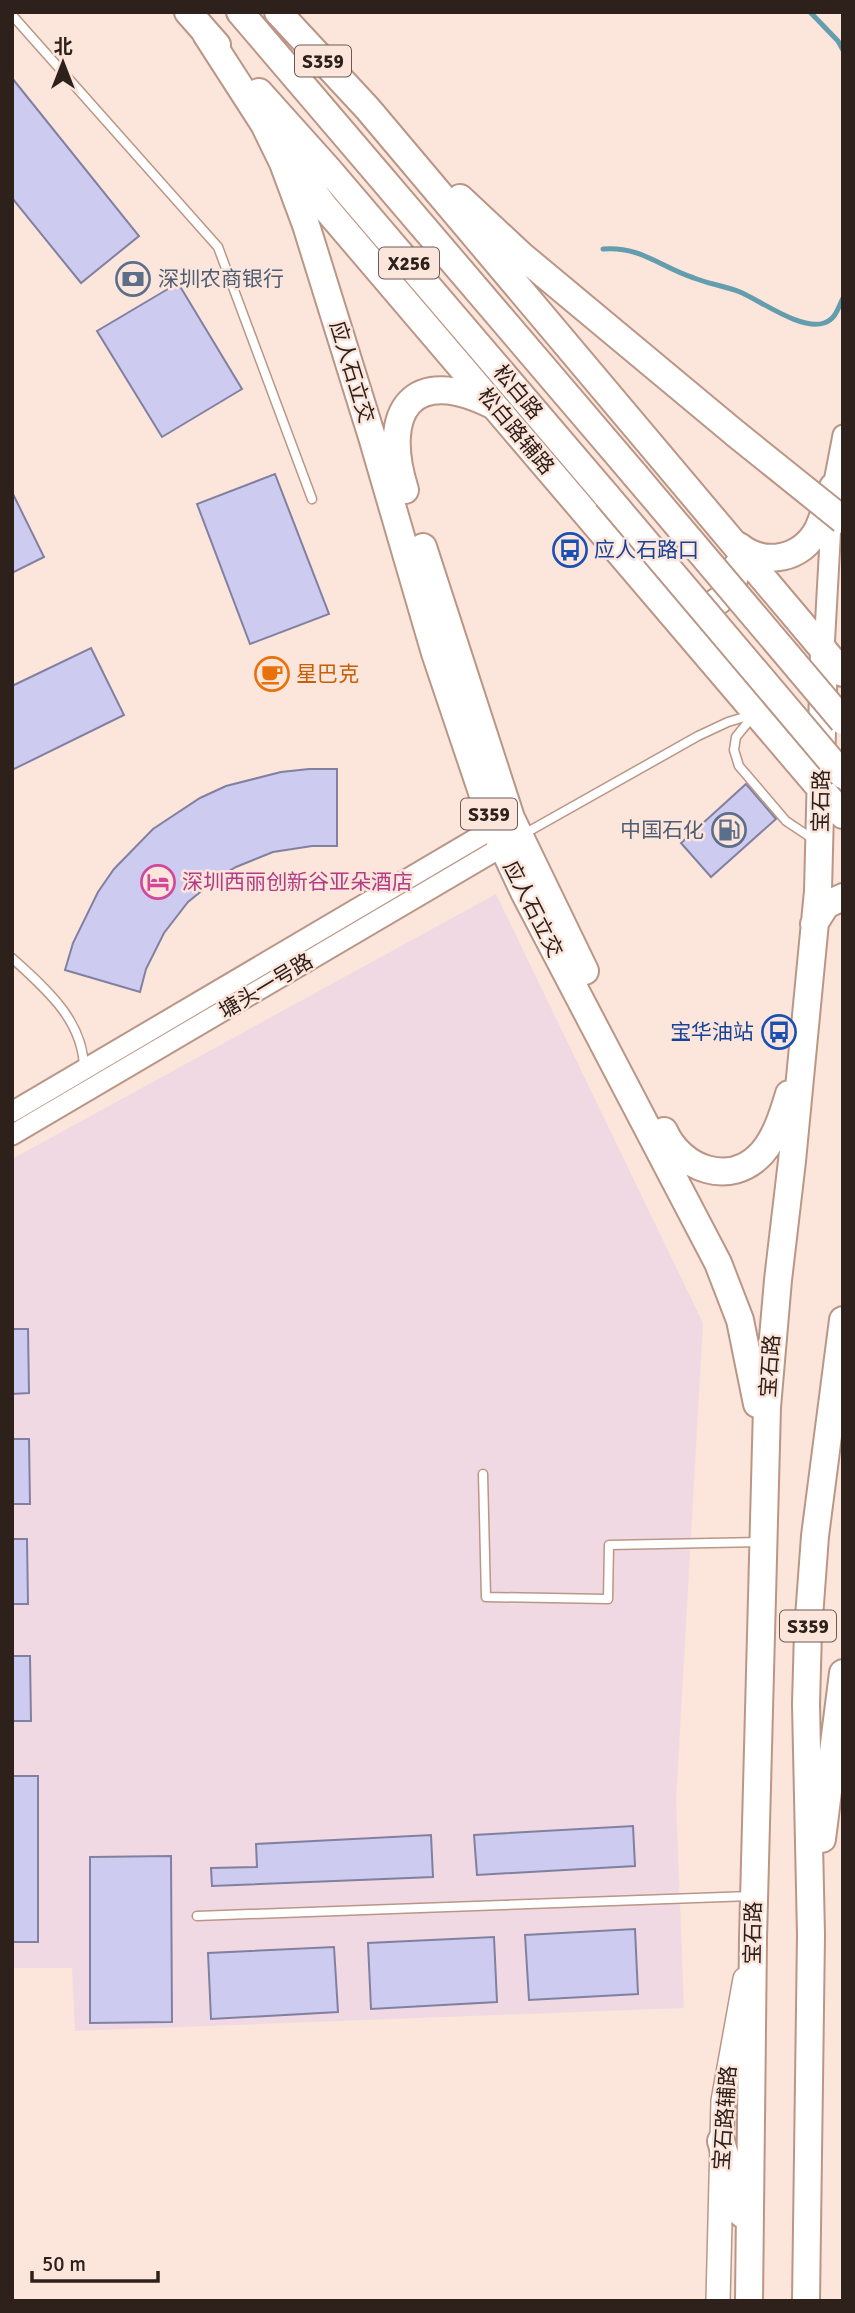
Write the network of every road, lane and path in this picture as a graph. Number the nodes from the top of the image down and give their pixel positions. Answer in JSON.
{"nodes":[{"id":1,"x":240,"y":12,"type":"edge"},
{"id":2,"x":278,"y":12,"type":"edge"},
{"id":3,"x":12,"y":15,"type":"edge"},
{"id":4,"x":193,"y":20,"type":"edge"},
{"id":5,"x":368,"y":109,"type":"junction"},
{"id":6,"x":264,"y":124,"type":"junction"},
{"id":7,"x":494,"y":406,"type":"junction"},
{"id":8,"x":843,"y":435,"type":"edge"},
{"id":9,"x":833,"y":487,"type":"junction"},
{"id":10,"x":312,"y":499,"type":"dead end"},
{"id":11,"x":843,"y":520,"type":"edge"},
{"id":12,"x":729,"y":538,"type":"junction"},
{"id":13,"x":657,"y":597,"type":"junction"},
{"id":14,"x":824,"y":650,"type":"junction"},
{"id":15,"x":843,"y":673,"type":"edge"},
{"id":16,"x":755,"y":714,"type":"junction"},
{"id":17,"x":843,"y":721,"type":"edge"},
{"id":18,"x":843,"y":775,"type":"edge"},
{"id":19,"x":821,"y":791,"type":"junction"},
{"id":20,"x":843,"y":815,"type":"edge"},
{"id":21,"x":506,"y":832,"type":"junction"},
{"id":22,"x":820,"y":844,"type":"junction"},
{"id":23,"x":843,"y":897,"type":"edge"},
{"id":24,"x":814,"y":924,"type":"junction"},
{"id":25,"x":12,"y":958,"type":"edge"},
{"id":26,"x":803,"y":1042,"type":"junction"},
{"id":27,"x":84,"y":1071,"type":"junction"},
{"id":28,"x":12,"y":1112,"type":"edge"},
{"id":29,"x":12,"y":1135,"type":"edge"},
{"id":30,"x":843,"y":1320,"type":"edge"},
{"id":31,"x":484,"y":1474,"type":"dead end"},
{"id":32,"x":765,"y":1478,"type":"junction"},
{"id":33,"x":764,"y":1542,"type":"junction"},
{"id":34,"x":843,"y":1673,"type":"edge"},
{"id":35,"x":754,"y":1896,"type":"junction"},
{"id":36,"x":197,"y":1916,"type":"dead end"},
{"id":37,"x":811,"y":1935,"type":"junction"},
{"id":38,"x":753,"y":1938,"type":"junction"},
{"id":39,"x":721,"y":2141,"type":"junction"},
{"id":40,"x":749,"y":2242,"type":"junction"},
{"id":41,"x":806,"y":2299,"type":"edge"},
{"id":42,"x":718,"y":2301,"type":"edge"},
{"id":43,"x":749,"y":2301,"type":"edge"}],
"edges":[{"from":1,"to":17,"type":"main road","name":"松白路","number":"X256","bridge":true},
{"from":2,"to":5,"type":"main road","number":"S359"},
{"from":3,"to":10,"type":"lane"},
{"from":4,"to":6,"type":"main road","name":"松白路辅路","number":"S359"},
{"from":4,"to":18,"type":"main road","name":"松白路","number":"X256","bridge":true},
{"from":5,"to":11,"type":"main road","number":"S359","bridge":true},
{"from":5,"to":12,"type":"main road","number":"S359"},
{"from":6,"to":7,"type":"main road","name":"松白路辅路","number":"S359"},
{"from":6,"to":21,"type":"main road","name":"应人石立交","number":"S359"},
{"from":7,"to":13,"type":"main road","name":"松白路辅路","number":"S359"},
{"from":7,"to":21,"type":"main road"},
{"from":8,"to":9,"type":"street","name":"宝石路"},
{"from":9,"to":12,"type":"main road"},
{"from":9,"to":14,"type":"street","name":"宝石路"},
{"from":12,"to":13,"type":"main road"},
{"from":12,"to":14,"type":"main road","number":"S359"},
{"from":13,"to":16,"type":"main road","name":"松白路辅路","number":"S359"},
{"from":14,"to":15,"type":"main road","number":"S359"},
{"from":14,"to":19,"type":"main road","name":"宝石路","number":"S359"},
{"from":16,"to":19,"type":"main road","name":"松白路辅路","number":"S359"},
{"from":16,"to":21,"type":"lane"},
{"from":16,"to":22,"type":"lane"},
{"from":19,"to":20,"type":"main road","name":"松白路辅路"},
{"from":19,"to":22,"type":"main road","name":"宝石路","number":"S359"},
{"from":21,"to":26,"type":"main road"},
{"from":21,"to":27,"type":"street","name":"塘头一号路"},
{"from":21,"to":29,"type":"street","name":"塘头一号路"},
{"from":21,"to":32,"type":"main road","name":"应人石立交","number":"S359"},
{"from":22,"to":24,"type":"main road","name":"宝石路","number":"S359"},
{"from":23,"to":24,"type":"main road"},
{"from":24,"to":26,"type":"main road","name":"宝石路","number":"S359"},
{"from":25,"to":27,"type":"lane"},
{"from":26,"to":32,"type":"main road","name":"宝石路","number":"S359"},
{"from":27,"to":28,"type":"street","name":"塘头一号路"},
{"from":30,"to":37,"type":"main road","number":"S359"},
{"from":31,"to":33,"type":"lane"},
{"from":32,"to":33,"type":"main road","name":"宝石路","number":"S359"},
{"from":33,"to":35,"type":"main road","name":"宝石路","number":"S359"},
{"from":34,"to":37,"type":"main road","number":"S359"},
{"from":35,"to":36,"type":"lane"},
{"from":35,"to":38,"type":"main road","name":"宝石路","number":"S359"},
{"from":37,"to":41,"type":"main road","number":"S359"},
{"from":38,"to":39,"type":"main road","name":"宝石路辅路"},
{"from":38,"to":40,"type":"main road","name":"宝石路","number":"S359"},
{"from":39,"to":40,"type":"main road"},
{"from":39,"to":42,"type":"main road","name":"宝石路辅路"},
{"from":40,"to":43,"type":"main road","name":"宝石路","number":"S359"}]}
